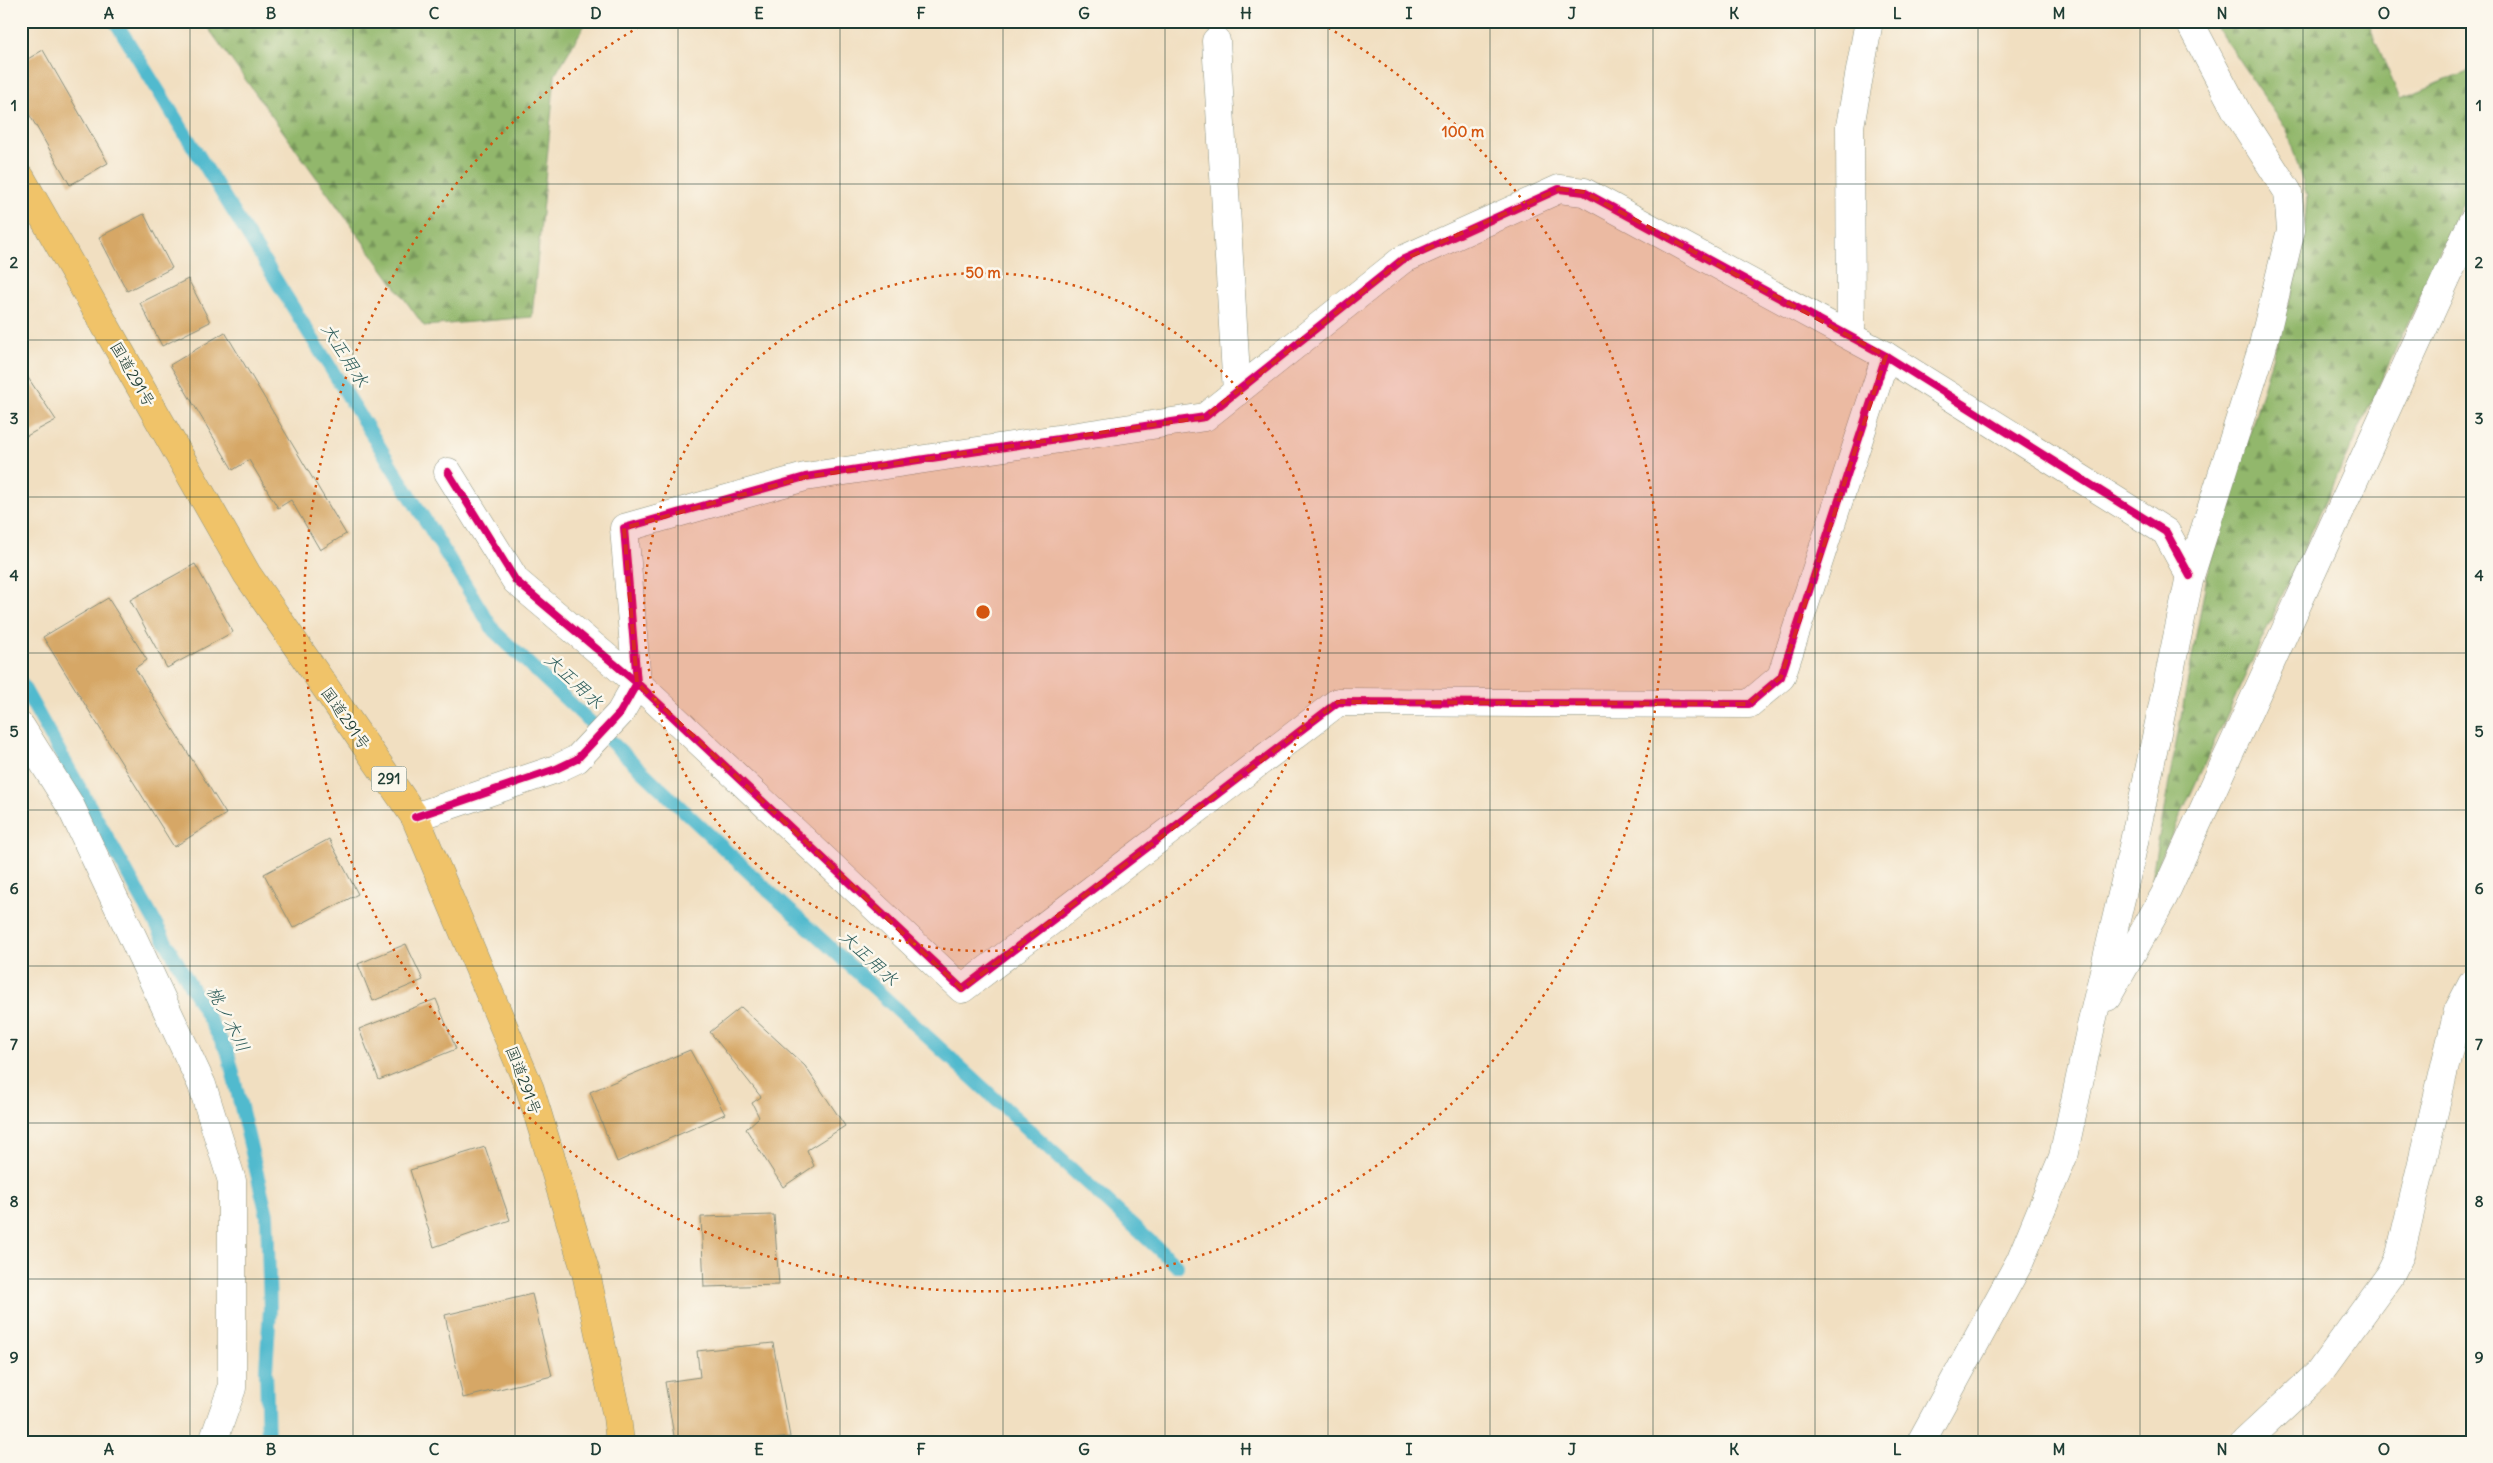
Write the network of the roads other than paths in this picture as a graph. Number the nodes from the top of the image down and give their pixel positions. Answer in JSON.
{"nodes":[{"id":1,"x":1868,"y":21,"type":"edge"},
{"id":2,"x":2189,"y":21,"type":"edge"},
{"id":3,"x":1216,"y":41,"type":"dead end"},
{"id":4,"x":21,"y":178,"type":"edge"},
{"id":5,"x":2472,"y":222,"type":"edge"},
{"id":6,"x":1851,"y":336,"type":"junction"},
{"id":7,"x":1886,"y":356,"type":"junction"},
{"id":8,"x":1237,"y":392,"type":"junction"},
{"id":9,"x":448,"y":472,"type":"dead end"},
{"id":10,"x":2190,"y":576,"type":"junction"},
{"id":11,"x":637,"y":683,"type":"junction"},
{"id":12,"x":21,"y":727,"type":"edge"},
{"id":13,"x":415,"y":817,"type":"junction"},
{"id":14,"x":2472,"y":984,"type":"edge"},
{"id":15,"x":2091,"y":1026,"type":"junction"},
{"id":16,"x":213,"y":1442,"type":"edge"},
{"id":17,"x":620,"y":1442,"type":"edge"},
{"id":18,"x":1921,"y":1442,"type":"edge"},
{"id":19,"x":2245,"y":1442,"type":"edge"}],
"edges":[{"from":1,"to":6,"type":"street"},
{"from":2,"to":10,"type":"street"},
{"from":3,"to":8,"type":"street"},
{"from":4,"to":13,"type":"highway","name":"国道291号","number":"291"},
{"from":5,"to":15,"type":"street"},
{"from":6,"to":7,"type":"street"},
{"from":6,"to":8,"type":"street"},
{"from":7,"to":10,"type":"street"},
{"from":7,"to":11,"type":"street"},
{"from":8,"to":11,"type":"street"},
{"from":9,"to":11,"type":"street"},
{"from":10,"to":15,"type":"street"},
{"from":11,"to":13,"type":"street"},
{"from":12,"to":16,"type":"street"},
{"from":13,"to":17,"type":"highway","name":"国道291号","number":"291"},
{"from":14,"to":19,"type":"street"},
{"from":15,"to":18,"type":"street"}]}
